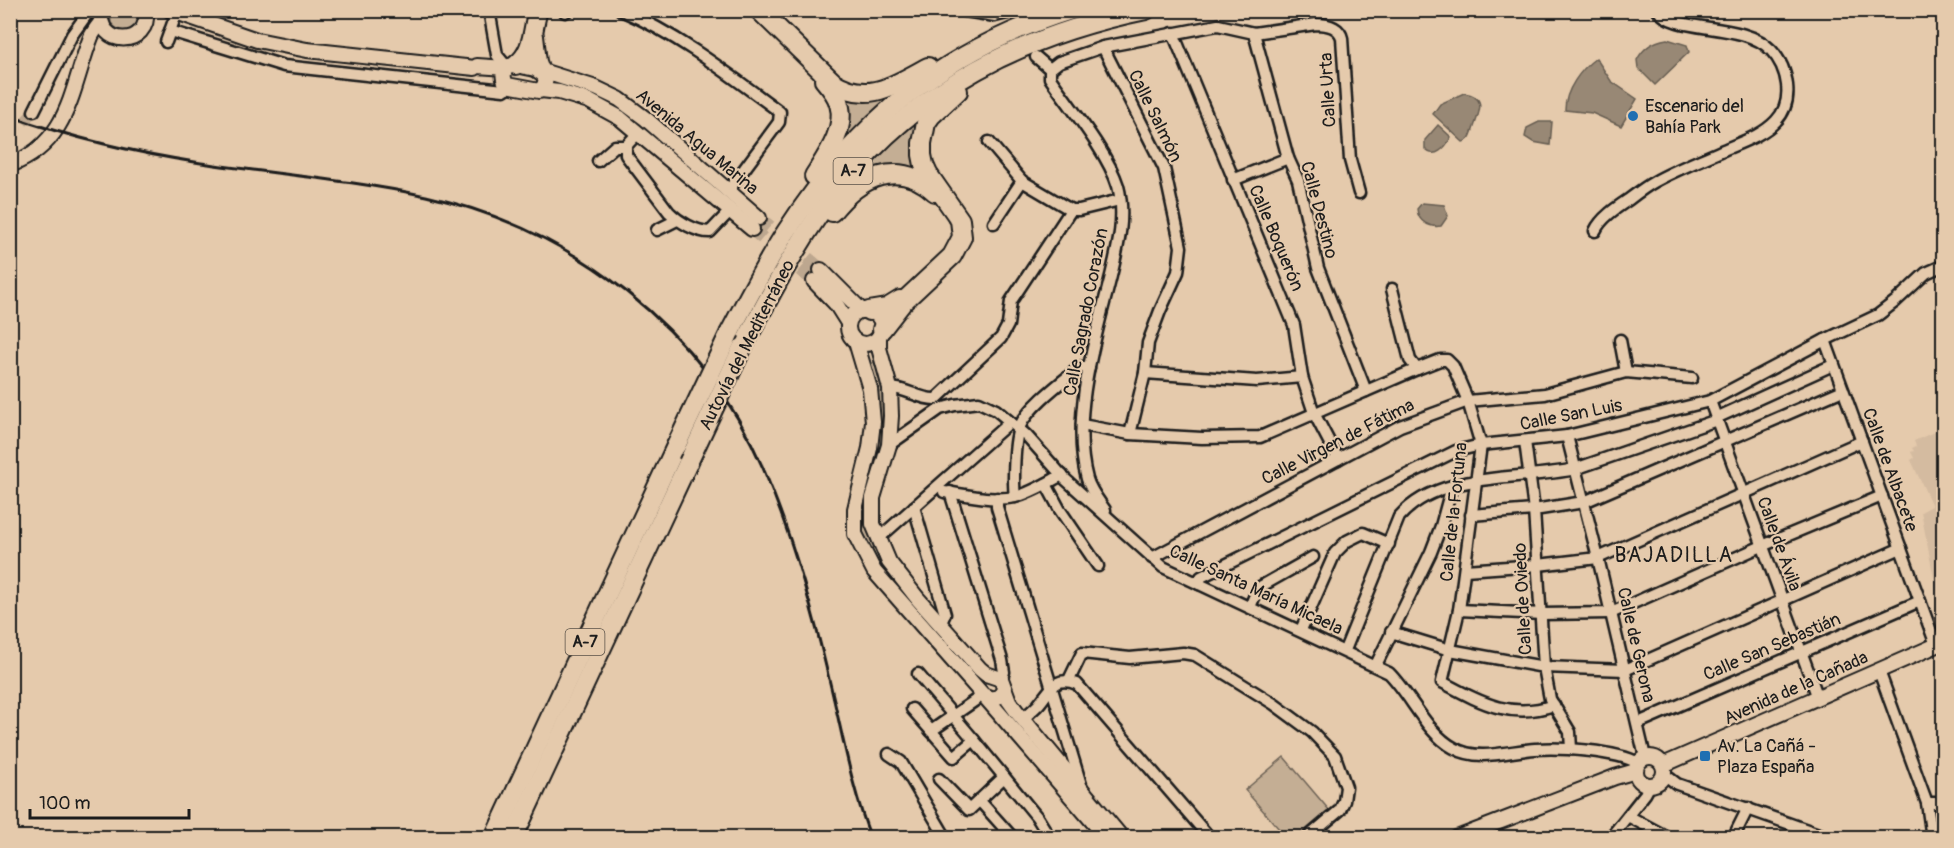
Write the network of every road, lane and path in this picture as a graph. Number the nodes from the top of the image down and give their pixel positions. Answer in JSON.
{"nodes":[{"id":1,"x":90,"y":10,"type":"edge"},
{"id":2,"x":146,"y":10,"type":"edge"},
{"id":3,"x":489,"y":10,"type":"edge"},
{"id":4,"x":621,"y":10,"type":"edge"},
{"id":5,"x":759,"y":10,"type":"edge"},
{"id":6,"x":959,"y":10,"type":"edge"},
{"id":7,"x":1071,"y":10,"type":"edge"},
{"id":8,"x":1146,"y":10,"type":"edge"},
{"id":9,"x":1658,"y":10,"type":"edge"},
{"id":10,"x":172,"y":11,"type":"edge"},
{"id":11,"x":1016,"y":13,"type":"edge"},
{"id":12,"x":101,"y":16,"type":"edge"},
{"id":13,"x":536,"y":19,"type":"edge"},
{"id":14,"x":144,"y":28,"type":"junction"},
{"id":15,"x":1173,"y":33,"type":"junction"},
{"id":16,"x":1254,"y":33,"type":"junction"},
{"id":17,"x":112,"y":36,"type":"junction"},
{"id":18,"x":90,"y":42,"type":"junction"},
{"id":19,"x":1103,"y":48,"type":"junction"},
{"id":20,"x":1019,"y":49,"type":"junction"},
{"id":21,"x":801,"y":50,"type":"junction"},
{"id":22,"x":351,"y":55,"type":"junction"},
{"id":23,"x":964,"y":56,"type":"junction"},
{"id":24,"x":1036,"y":57,"type":"dead end"},
{"id":25,"x":510,"y":67,"type":"junction"},
{"id":26,"x":476,"y":68,"type":"junction"},
{"id":27,"x":1050,"y":69,"type":"junction"},
{"id":28,"x":541,"y":70,"type":"junction"},
{"id":29,"x":349,"y":74,"type":"junction"},
{"id":30,"x":506,"y":84,"type":"junction"},
{"id":31,"x":541,"y":90,"type":"junction"},
{"id":32,"x":34,"y":111,"type":"tunnel mouth"},
{"id":33,"x":639,"y":132,"type":"junction"},
{"id":34,"x":989,"y":142,"type":"dead end"},
{"id":35,"x":626,"y":146,"type":"junction"},
{"id":36,"x":1288,"y":158,"type":"junction"},
{"id":37,"x":598,"y":161,"type":"dead end"},
{"id":38,"x":10,"y":165,"type":"edge"},
{"id":39,"x":1233,"y":180,"type":"junction"},
{"id":40,"x":1022,"y":181,"type":"junction"},
{"id":41,"x":728,"y":191,"type":"junction"},
{"id":42,"x":1359,"y":193,"type":"dead end"},
{"id":43,"x":1120,"y":200,"type":"junction"},
{"id":44,"x":731,"y":210,"type":"junction"},
{"id":45,"x":1071,"y":210,"type":"junction"},
{"id":46,"x":955,"y":211,"type":"junction"},
{"id":47,"x":677,"y":220,"type":"junction"},
{"id":48,"x":994,"y":223,"type":"dead end"},
{"id":49,"x":657,"y":231,"type":"dead end"},
{"id":50,"x":1595,"y":231,"type":"dead end"},
{"id":51,"x":793,"y":238,"type":"junction"},
{"id":52,"x":1944,"y":265,"type":"edge"},
{"id":53,"x":1392,"y":289,"type":"dead end"},
{"id":54,"x":914,"y":291,"type":"junction"},
{"id":55,"x":865,"y":310,"type":"junction"},
{"id":56,"x":848,"y":323,"type":"junction"},
{"id":57,"x":880,"y":333,"type":"junction"},
{"id":58,"x":1620,"y":340,"type":"dead end"},
{"id":59,"x":1825,"y":340,"type":"junction"},
{"id":60,"x":856,"y":342,"type":"junction"},
{"id":61,"x":1833,"y":365,"type":"junction"},
{"id":62,"x":1089,"y":368,"type":"junction"},
{"id":63,"x":1418,"y":369,"type":"junction"},
{"id":64,"x":1626,"y":372,"type":"junction"},
{"id":65,"x":1145,"y":373,"type":"junction"},
{"id":66,"x":1302,"y":377,"type":"junction"},
{"id":67,"x":1692,"y":378,"type":"dead end"},
{"id":68,"x":890,"y":388,"type":"junction"},
{"id":69,"x":1843,"y":390,"type":"junction"},
{"id":70,"x":1366,"y":391,"type":"junction"},
{"id":71,"x":1468,"y":401,"type":"junction"},
{"id":72,"x":1710,"y":401,"type":"junction"},
{"id":73,"x":938,"y":404,"type":"junction"},
{"id":74,"x":1314,"y":413,"type":"junction"},
{"id":75,"x":1716,"y":419,"type":"junction"},
{"id":76,"x":1014,"y":425,"type":"junction"},
{"id":77,"x":1082,"y":425,"type":"junction"},
{"id":78,"x":1130,"y":434,"type":"junction"},
{"id":79,"x":1567,"y":436,"type":"junction"},
{"id":80,"x":1525,"y":441,"type":"junction"},
{"id":81,"x":1725,"y":441,"type":"junction"},
{"id":82,"x":1862,"y":441,"type":"junction"},
{"id":83,"x":889,"y":445,"type":"junction"},
{"id":84,"x":1481,"y":445,"type":"junction"},
{"id":85,"x":1338,"y":459,"type":"junction"},
{"id":86,"x":1575,"y":469,"type":"junction"},
{"id":87,"x":1062,"y":475,"type":"junction"},
{"id":88,"x":1531,"y":476,"type":"junction"},
{"id":89,"x":1476,"y":481,"type":"junction"},
{"id":90,"x":1046,"y":484,"type":"junction"},
{"id":91,"x":1452,"y":486,"type":"junction"},
{"id":92,"x":933,"y":490,"type":"junction"},
{"id":93,"x":950,"y":492,"type":"junction"},
{"id":94,"x":1743,"y":492,"type":"junction"},
{"id":95,"x":1882,"y":496,"type":"junction"},
{"id":96,"x":1015,"y":497,"type":"junction"},
{"id":97,"x":997,"y":498,"type":"junction"},
{"id":98,"x":1584,"y":502,"type":"junction"},
{"id":99,"x":914,"y":507,"type":"junction"},
{"id":100,"x":1534,"y":510,"type":"junction"},
{"id":101,"x":1471,"y":515,"type":"junction"},
{"id":102,"x":1112,"y":521,"type":"junction"},
{"id":103,"x":878,"y":539,"type":"junction"},
{"id":104,"x":1389,"y":544,"type":"junction"},
{"id":105,"x":1762,"y":546,"type":"junction"},
{"id":106,"x":1901,"y":548,"type":"junction"},
{"id":107,"x":1313,"y":557,"type":"dead end"},
{"id":108,"x":1152,"y":558,"type":"junction"},
{"id":109,"x":1598,"y":558,"type":"junction"},
{"id":110,"x":1538,"y":565,"type":"junction"},
{"id":111,"x":1098,"y":566,"type":"dead end"},
{"id":112,"x":1465,"y":570,"type":"junction"},
{"id":113,"x":1199,"y":584,"type":"junction"},
{"id":114,"x":1782,"y":599,"type":"junction"},
{"id":115,"x":1920,"y":602,"type":"junction"},
{"id":116,"x":1250,"y":607,"type":"junction"},
{"id":117,"x":1459,"y":610,"type":"junction"},
{"id":118,"x":1611,"y":613,"type":"junction"},
{"id":119,"x":1542,"y":614,"type":"junction"},
{"id":120,"x":940,"y":625,"type":"junction"},
{"id":121,"x":1301,"y":630,"type":"junction"},
{"id":122,"x":1391,"y":632,"type":"junction"},
{"id":123,"x":1940,"y":644,"type":"edge"},
{"id":124,"x":1450,"y":650,"type":"junction"},
{"id":125,"x":1345,"y":651,"type":"junction"},
{"id":126,"x":1801,"y":652,"type":"junction"},
{"id":127,"x":1376,"y":665,"type":"junction"},
{"id":128,"x":1544,"y":667,"type":"junction"},
{"id":129,"x":1625,"y":670,"type":"junction"},
{"id":130,"x":1879,"y":671,"type":"junction"},
{"id":131,"x":918,"y":674,"type":"dead end"},
{"id":132,"x":1069,"y":680,"type":"junction"},
{"id":133,"x":998,"y":682,"type":"junction"},
{"id":134,"x":1052,"y":685,"type":"junction"},
{"id":135,"x":983,"y":695,"type":"junction"},
{"id":136,"x":1818,"y":698,"type":"junction"},
{"id":137,"x":1554,"y":705,"type":"junction"},
{"id":138,"x":912,"y":709,"type":"dead end"},
{"id":139,"x":954,"y":716,"type":"junction"},
{"id":140,"x":1023,"y":719,"type":"junction"},
{"id":141,"x":1638,"y":723,"type":"junction"},
{"id":142,"x":931,"y":731,"type":"junction"},
{"id":143,"x":974,"y":740,"type":"junction"},
{"id":144,"x":1570,"y":749,"type":"junction"},
{"id":145,"x":889,"y":754,"type":"dead end"},
{"id":146,"x":1640,"y":764,"type":"junction"},
{"id":147,"x":1663,"y":770,"type":"junction"},
{"id":148,"x":1004,"y":777,"type":"junction"},
{"id":149,"x":939,"y":779,"type":"dead end"},
{"id":150,"x":1650,"y":785,"type":"junction"},
{"id":151,"x":1082,"y":788,"type":"junction"},
{"id":152,"x":534,"y":793,"type":"junction"},
{"id":153,"x":979,"y":800,"type":"junction"},
{"id":154,"x":1944,"y":803,"type":"edge"},
{"id":155,"x":1927,"y":804,"type":"junction"},
{"id":156,"x":1748,"y":808,"type":"junction"},
{"id":157,"x":1628,"y":816,"type":"junction"},
{"id":158,"x":494,"y":837,"type":"edge"},
{"id":159,"x":513,"y":837,"type":"edge"},
{"id":160,"x":523,"y":837,"type":"edge"},
{"id":161,"x":946,"y":837,"type":"edge"},
{"id":162,"x":1012,"y":837,"type":"edge"},
{"id":163,"x":1050,"y":837,"type":"edge"},
{"id":164,"x":1107,"y":837,"type":"edge"},
{"id":165,"x":1122,"y":837,"type":"edge"},
{"id":166,"x":1210,"y":837,"type":"edge"},
{"id":167,"x":1307,"y":837,"type":"edge"},
{"id":168,"x":1457,"y":837,"type":"edge"},
{"id":169,"x":1610,"y":837,"type":"edge"},
{"id":170,"x":1669,"y":837,"type":"edge"},
{"id":171,"x":1733,"y":837,"type":"edge"},
{"id":172,"x":1830,"y":837,"type":"edge"},
{"id":173,"x":1932,"y":837,"type":"edge"}],
"edges":[{"from":1,"to":32,"type":"street"},
{"from":2,"to":14,"type":"street"},
{"from":3,"to":25,"type":"street"},
{"from":4,"to":41,"type":"street"},
{"from":5,"to":21,"type":"highway"},
{"from":6,"to":11,"type":"street"},
{"from":7,"to":23,"type":"highway","name":"Autovía del Mediterráneo","number":"A-7"},
{"from":8,"to":20,"type":"highway","name":"Autovía del Mediterráneo","number":"A-7"},
{"from":9,"to":50,"type":"street"},
{"from":10,"to":14,"type":"street"},
{"from":10,"to":22,"type":"street","name":"Avenida Agua Marina"},
{"from":10,"to":29,"type":"street"},
{"from":12,"to":17,"type":"street"},
{"from":12,"to":18,"type":"street"},
{"from":13,"to":25,"type":"highway"},
{"from":13,"to":28,"type":"highway"},
{"from":14,"to":17,"type":"street"},
{"from":15,"to":16,"type":"street","name":"Calle Urta"},
{"from":15,"to":19,"type":"street","name":"Calle Urta"},
{"from":15,"to":39,"type":"street","name":"Calle Boquerón"},
{"from":16,"to":36,"type":"street","name":"Calle Destino"},
{"from":16,"to":42,"type":"street","name":"Calle Urta"},
{"from":17,"to":18,"type":"street"},
{"from":18,"to":38,"type":"street"},
{"from":19,"to":27,"type":"street","name":"Calle Urta"},
{"from":19,"to":65,"type":"street","name":"Calle Salmón"},
{"from":20,"to":46,"type":"highway"},
{"from":20,"to":51,"type":"highway","name":"Autovía del Mediterráneo","number":"A-7"},
{"from":21,"to":23,"type":"highway"},
{"from":21,"to":51,"type":"highway"},
{"from":22,"to":26,"type":"street","name":"Avenida Agua Marina"},
{"from":22,"to":29,"type":"street"},
{"from":23,"to":51,"type":"highway","name":"Autovía del Mediterráneo","number":"A-7"},
{"from":24,"to":27,"type":"street","name":"Calle Sagrado Corazón"},
{"from":25,"to":26,"type":"street","name":"Avenida Agua Marina"},
{"from":25,"to":28,"type":"street","name":"Avenida Agua Marina"},
{"from":25,"to":30,"type":"street"},
{"from":26,"to":30,"type":"street","name":"Avenida Agua Marina"},
{"from":27,"to":43,"type":"street","name":"Calle Sagrado Corazón"},
{"from":28,"to":31,"type":"street"},
{"from":28,"to":41,"type":"street","name":"Avenida Agua Marina"},
{"from":29,"to":30,"type":"street"},
{"from":30,"to":31,"type":"street","name":"Avenida Agua Marina"},
{"from":31,"to":33,"type":"street","name":"Avenida Agua Marina"},
{"from":33,"to":35,"type":"street"},
{"from":33,"to":44,"type":"street","name":"Avenida Agua Marina"},
{"from":34,"to":40,"type":"street"},
{"from":35,"to":37,"type":"street"},
{"from":35,"to":47,"type":"street"},
{"from":36,"to":39,"type":"street"},
{"from":36,"to":70,"type":"street","name":"Calle Destino"},
{"from":39,"to":66,"type":"street","name":"Calle Boquerón"},
{"from":40,"to":45,"type":"street"},
{"from":40,"to":48,"type":"street"},
{"from":41,"to":44,"type":"street","name":"Avenida Agua Marina"},
{"from":43,"to":45,"type":"street"},
{"from":43,"to":62,"type":"street","name":"Calle Sagrado Corazón"},
{"from":44,"to":47,"type":"street"},
{"from":45,"to":73,"type":"street"},
{"from":46,"to":51,"type":"highway"},
{"from":46,"to":54,"type":"highway"},
{"from":47,"to":49,"type":"street"},
{"from":51,"to":152,"type":"highway","name":"Autovía del Mediterráneo","number":"A-7","bridge":true},
{"from":51,"to":158,"type":"highway","name":"Autovía del Mediterráneo","number":"A-7","bridge":true},
{"from":52,"to":59,"type":"street","name":"Calle San Luis"},
{"from":53,"to":63,"type":"street"},
{"from":54,"to":55,"type":"highway"},
{"from":54,"to":57,"type":"highway"},
{"from":55,"to":56,"type":"street"},
{"from":55,"to":56,"type":"street"},
{"from":55,"to":57,"type":"street"},
{"from":56,"to":60,"type":"street"},
{"from":57,"to":60,"type":"street"},
{"from":57,"to":68,"type":"street"},
{"from":58,"to":64,"type":"street"},
{"from":59,"to":61,"type":"street","name":"Calle de Albacete"},
{"from":59,"to":72,"type":"street","name":"Calle San Luis"},
{"from":60,"to":135,"type":"street"},
{"from":61,"to":69,"type":"street","name":"Calle de Albacete"},
{"from":61,"to":75,"type":"street"},
{"from":62,"to":76,"type":"street"},
{"from":62,"to":77,"type":"street","name":"Calle Sagrado Corazón"},
{"from":63,"to":70,"type":"street","name":"Calle de la Fortuna"},
{"from":63,"to":71,"type":"street","name":"Calle de la Fortuna"},
{"from":64,"to":67,"type":"street","name":"Calle Virgen de Fátima"},
{"from":64,"to":71,"type":"street","name":"Calle Virgen de Fátima"},
{"from":65,"to":66,"type":"street"},
{"from":65,"to":78,"type":"street","name":"Calle Salmón"},
{"from":66,"to":74,"type":"street","name":"Calle Boquerón"},
{"from":68,"to":73,"type":"street"},
{"from":68,"to":83,"type":"street"},
{"from":69,"to":81,"type":"street"},
{"from":69,"to":82,"type":"street","name":"Calle de Albacete"},
{"from":70,"to":74,"type":"street","name":"Calle de la Fortuna"},
{"from":71,"to":84,"type":"street","name":"Calle de la Fortuna"},
{"from":71,"to":85,"type":"street","name":"Calle Virgen de Fátima"},
{"from":72,"to":75,"type":"street","name":"Calle de Ávila"},
{"from":72,"to":79,"type":"street","name":"Calle San Luis"},
{"from":73,"to":76,"type":"street","name":"Calle Santa María Micaela"},
{"from":73,"to":83,"type":"street","name":"Calle Santa María Micaela"},
{"from":74,"to":78,"type":"street","name":"Calle de la Fortuna"},
{"from":74,"to":85,"type":"street","name":"Calle Boquerón"},
{"from":75,"to":81,"type":"street","name":"Calle de Ávila"},
{"from":75,"to":86,"type":"street"},
{"from":76,"to":87,"type":"street","name":"Calle Santa María Micaela"},
{"from":76,"to":92,"type":"street"},
{"from":76,"to":96,"type":"street"},
{"from":77,"to":78,"type":"street","name":"Calle de la Fortuna"},
{"from":77,"to":102,"type":"street","name":"Calle Sagrado Corazón"},
{"from":79,"to":80,"type":"street","name":"Calle San Luis"},
{"from":79,"to":86,"type":"street","name":"Calle de Gerona"},
{"from":80,"to":84,"type":"street","name":"Calle San Luis"},
{"from":80,"to":88,"type":"street","name":"Calle de Oviedo"},
{"from":81,"to":94,"type":"street","name":"Calle de Ávila"},
{"from":81,"to":98,"type":"street"},
{"from":82,"to":94,"type":"street"},
{"from":82,"to":95,"type":"street","name":"Calle de Albacete"},
{"from":83,"to":103,"type":"street"},
{"from":84,"to":89,"type":"street","name":"Calle de la Fortuna"},
{"from":84,"to":113,"type":"street","name":"Calle San Luis"},
{"from":85,"to":108,"type":"street","name":"Calle Virgen de Fátima"},
{"from":86,"to":88,"type":"street"},
{"from":86,"to":98,"type":"street","name":"Calle de Gerona"},
{"from":87,"to":90,"type":"street"},
{"from":87,"to":102,"type":"street","name":"Calle Santa María Micaela"},
{"from":88,"to":89,"type":"street"},
{"from":88,"to":100,"type":"street","name":"Calle de Oviedo"},
{"from":89,"to":91,"type":"street"},
{"from":89,"to":101,"type":"street","name":"Calle de la Fortuna"},
{"from":90,"to":96,"type":"street"},
{"from":90,"to":111,"type":"street"},
{"from":91,"to":104,"type":"street"},
{"from":91,"to":122,"type":"street"},
{"from":92,"to":93,"type":"street"},
{"from":92,"to":99,"type":"street"},
{"from":93,"to":97,"type":"street"},
{"from":93,"to":133,"type":"street"},
{"from":94,"to":105,"type":"street","name":"Calle de Ávila"},
{"from":94,"to":109,"type":"street"},
{"from":95,"to":105,"type":"street"},
{"from":95,"to":106,"type":"street","name":"Calle de Albacete"},
{"from":96,"to":97,"type":"street"},
{"from":97,"to":134,"type":"street"},
{"from":98,"to":100,"type":"street"},
{"from":98,"to":109,"type":"street","name":"Calle de Gerona"},
{"from":99,"to":103,"type":"street"},
{"from":99,"to":120,"type":"street"},
{"from":100,"to":101,"type":"street"},
{"from":100,"to":110,"type":"street","name":"Calle de Oviedo"},
{"from":101,"to":112,"type":"street","name":"Calle de la Fortuna"},
{"from":102,"to":108,"type":"street","name":"Calle Santa María Micaela"},
{"from":103,"to":120,"type":"street"},
{"from":104,"to":121,"type":"street"},
{"from":104,"to":125,"type":"street"},
{"from":105,"to":114,"type":"street","name":"Calle de Ávila"},
{"from":105,"to":118,"type":"street"},
{"from":106,"to":114,"type":"street"},
{"from":106,"to":115,"type":"street","name":"Calle de Albacete"},
{"from":107,"to":116,"type":"street"},
{"from":108,"to":113,"type":"street","name":"Calle Santa María Micaela"},
{"from":109,"to":110,"type":"street"},
{"from":109,"to":118,"type":"street","name":"Calle de Gerona"},
{"from":110,"to":112,"type":"street"},
{"from":110,"to":119,"type":"street","name":"Calle de Oviedo"},
{"from":112,"to":117,"type":"street","name":"Calle de la Fortuna"},
{"from":113,"to":116,"type":"street","name":"Calle Santa María Micaela"},
{"from":114,"to":126,"type":"street","name":"Calle de Ávila"},
{"from":114,"to":129,"type":"street"},
{"from":115,"to":123,"type":"street","name":"Calle de Albacete"},
{"from":115,"to":126,"type":"street","name":"Calle San Sebastián"},
{"from":116,"to":121,"type":"street","name":"Calle Santa María Micaela"},
{"from":117,"to":119,"type":"street"},
{"from":117,"to":124,"type":"street","name":"Calle de la Fortuna"},
{"from":118,"to":119,"type":"street"},
{"from":118,"to":129,"type":"street","name":"Calle de Gerona"},
{"from":119,"to":128,"type":"street","name":"Calle de Oviedo"},
{"from":120,"to":133,"type":"street"},
{"from":121,"to":125,"type":"street","name":"Calle Santa María Micaela"},
{"from":122,"to":124,"type":"street"},
{"from":122,"to":127,"type":"street"},
{"from":123,"to":130,"type":"street","name":"Avenida de la Cañada"},
{"from":124,"to":128,"type":"street"},
{"from":124,"to":137,"type":"street","name":"Calle de la Fortuna"},
{"from":125,"to":127,"type":"street","name":"Calle Santa María Micaela"},
{"from":126,"to":136,"type":"street","name":"Calle de Ávila"},
{"from":126,"to":141,"type":"street","name":"Calle San Sebastián"},
{"from":127,"to":144,"type":"street","name":"Calle Santa María Micaela"},
{"from":128,"to":129,"type":"street"},
{"from":128,"to":137,"type":"street","name":"Calle de Oviedo"},
{"from":129,"to":141,"type":"street","name":"Calle de Gerona"},
{"from":130,"to":136,"type":"street","name":"Avenida de la Cañada"},
{"from":130,"to":155,"type":"street"},
{"from":131,"to":139,"type":"street"},
{"from":132,"to":134,"type":"street"},
{"from":132,"to":166,"type":"street"},
{"from":132,"to":167,"type":"street"},
{"from":133,"to":135,"type":"street"},
{"from":133,"to":135,"type":"street"},
{"from":133,"to":140,"type":"street"},
{"from":134,"to":140,"type":"street"},
{"from":134,"to":151,"type":"street"},
{"from":135,"to":139,"type":"street"},
{"from":135,"to":164,"type":"street"},
{"from":136,"to":147,"type":"street","name":"Avenida de la Cañada"},
{"from":137,"to":144,"type":"street","name":"Calle de Oviedo"},
{"from":138,"to":142,"type":"street"},
{"from":139,"to":142,"type":"street"},
{"from":139,"to":143,"type":"street"},
{"from":140,"to":151,"type":"street"},
{"from":141,"to":146,"type":"street","name":"Calle de Gerona"},
{"from":142,"to":143,"type":"street"},
{"from":143,"to":148,"type":"street"},
{"from":144,"to":146,"type":"street","name":"Calle Santa María Micaela"},
{"from":145,"to":161,"type":"street"},
{"from":146,"to":147,"type":"street"},
{"from":146,"to":150,"type":"street"},
{"from":146,"to":168,"type":"street"},
{"from":147,"to":150,"type":"street"},
{"from":147,"to":156,"type":"street"},
{"from":148,"to":153,"type":"street"},
{"from":148,"to":163,"type":"street"},
{"from":149,"to":153,"type":"street"},
{"from":150,"to":157,"type":"street"},
{"from":151,"to":165,"type":"street"},
{"from":152,"to":159,"type":"highway","name":"Autovía del Mediterráneo","number":"A-7"},
{"from":152,"to":160,"type":"highway"},
{"from":153,"to":162,"type":"street"},
{"from":154,"to":155,"type":"street"},
{"from":155,"to":173,"type":"street"},
{"from":156,"to":171,"type":"street"},
{"from":156,"to":172,"type":"street"},
{"from":157,"to":169,"type":"street"},
{"from":157,"to":170,"type":"street"}]}
